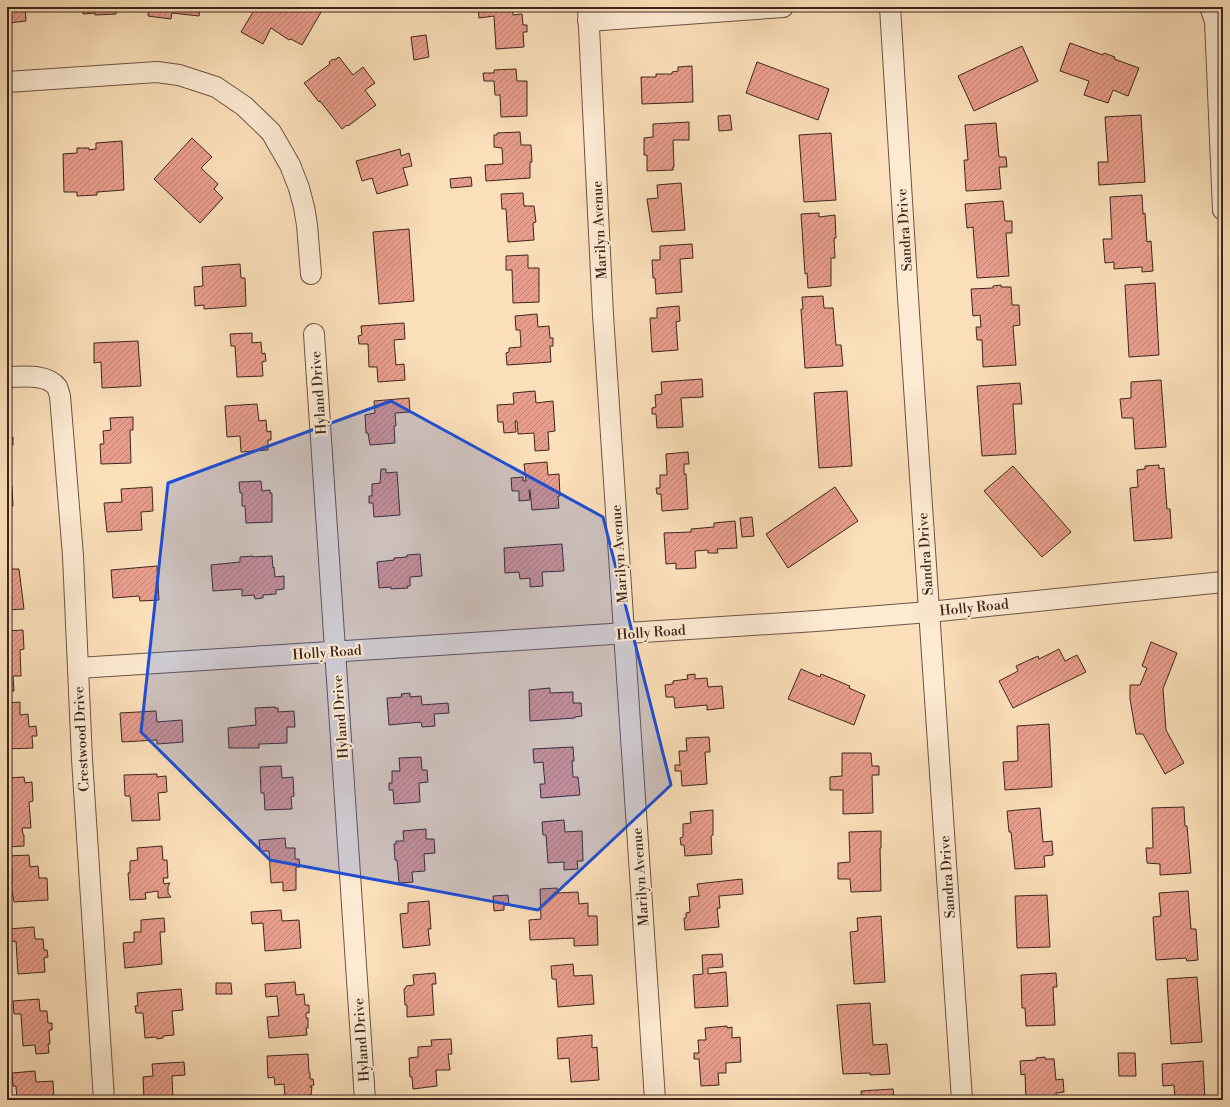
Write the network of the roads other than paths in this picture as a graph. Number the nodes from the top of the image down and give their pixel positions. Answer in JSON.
{"nodes":[{"id":1,"x":783,"y":7,"type":"edge"},
{"id":2,"x":890,"y":7,"type":"edge"},
{"id":3,"x":1210,"y":7,"type":"edge"},
{"id":4,"x":588,"y":14,"type":"edge"},
{"id":5,"x":7,"y":82,"type":"edge"},
{"id":6,"x":1223,"y":210,"type":"edge"},
{"id":7,"x":311,"y":274,"type":"dead end"},
{"id":8,"x":314,"y":334,"type":"dead end"},
{"id":9,"x":7,"y":377,"type":"edge"},
{"id":10,"x":1223,"y":582,"type":"edge"},
{"id":11,"x":929,"y":612,"type":"junction"},
{"id":12,"x":624,"y":634,"type":"junction"},
{"id":13,"x":336,"y":651,"type":"junction"},
{"id":14,"x":78,"y":668,"type":"junction"},
{"id":15,"x":104,"y":1100,"type":"edge"},
{"id":16,"x":365,"y":1100,"type":"edge"},
{"id":17,"x":655,"y":1100,"type":"edge"},
{"id":18,"x":962,"y":1100,"type":"edge"}],
"edges":[{"from":1,"to":4,"type":"street"},
{"from":2,"to":11,"type":"street","name":"Sandra Drive"},
{"from":3,"to":6,"type":"street"},
{"from":4,"to":12,"type":"street","name":"Marilyn Avenue"},
{"from":5,"to":7,"type":"street"},
{"from":8,"to":13,"type":"street","name":"Hyland Drive"},
{"from":9,"to":14,"type":"street","name":"Crestwood Drive"},
{"from":10,"to":11,"type":"street","name":"Holly Road"},
{"from":11,"to":12,"type":"street","name":"Holly Road"},
{"from":11,"to":18,"type":"street","name":"Sandra Drive"},
{"from":12,"to":13,"type":"street","name":"Holly Road"},
{"from":12,"to":17,"type":"street","name":"Marilyn Avenue"},
{"from":13,"to":14,"type":"street","name":"Holly Road"},
{"from":13,"to":16,"type":"street","name":"Hyland Drive"},
{"from":14,"to":15,"type":"street","name":"Crestwood Drive"}]}
